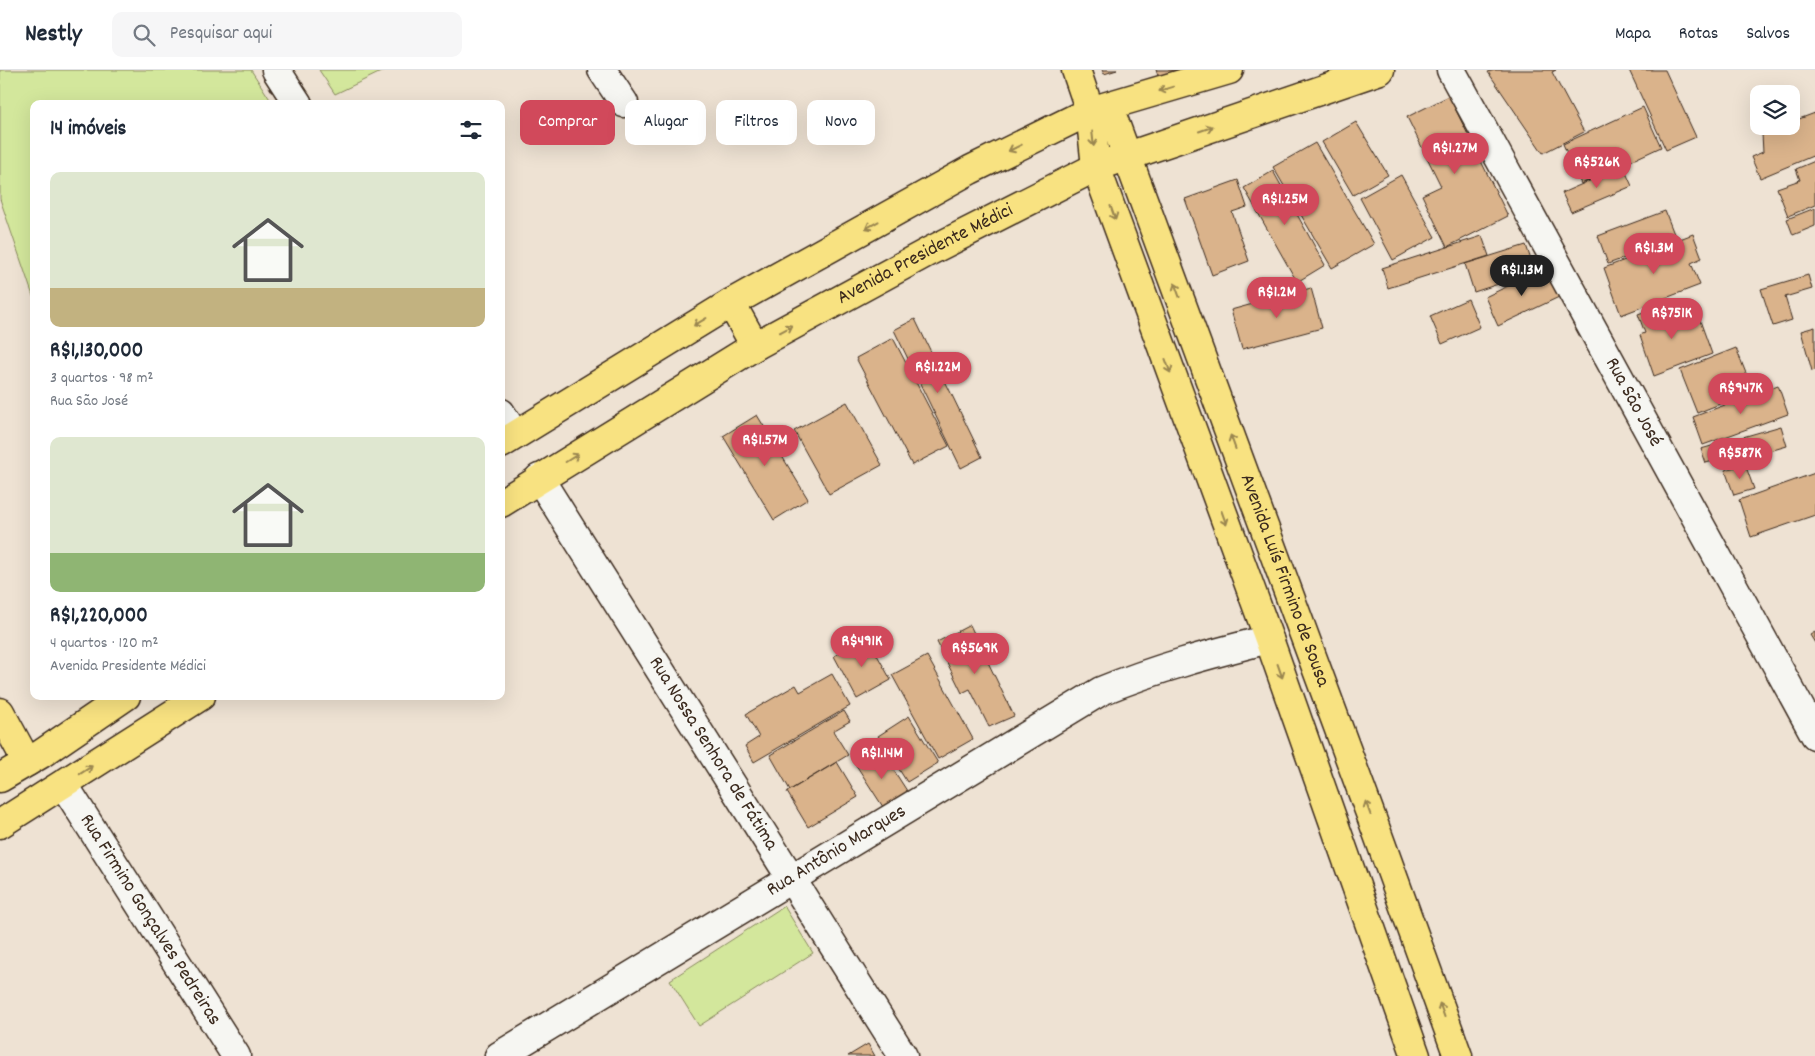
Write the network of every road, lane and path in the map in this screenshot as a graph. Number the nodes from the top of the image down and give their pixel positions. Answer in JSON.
{"nodes":[{"id":1,"x":276,"y":70,"type":"edge"},
{"id":2,"x":602,"y":70,"type":"edge"},
{"id":3,"x":1076,"y":70,"type":"edge"},
{"id":4,"x":1230,"y":70,"type":"edge"},
{"id":5,"x":1380,"y":70,"type":"edge"},
{"id":6,"x":1451,"y":70,"type":"edge"},
{"id":7,"x":295,"y":100,"type":"edge"},
{"id":8,"x":624,"y":103,"type":"dead end"},
{"id":9,"x":1099,"y":109,"type":"junction"},
{"id":10,"x":1127,"y":156,"type":"junction"},
{"id":11,"x":1096,"y":168,"type":"junction"},
{"id":12,"x":731,"y":303,"type":"junction"},
{"id":13,"x":755,"y":346,"type":"junction"},
{"id":14,"x":506,"y":431,"type":"edge"},
{"id":15,"x":539,"y":478,"type":"junction"},
{"id":16,"x":505,"y":500,"type":"edge"},
{"id":17,"x":1268,"y":639,"type":"junction"},
{"id":18,"x":120,"y":700,"type":"edge"},
{"id":19,"x":196,"y":700,"type":"edge"},
{"id":20,"x":0,"y":712,"type":"edge"},
{"id":21,"x":1814,"y":732,"type":"edge"},
{"id":22,"x":27,"y":762,"type":"junction"},
{"id":23,"x":0,"y":778,"type":"edge"},
{"id":24,"x":64,"y":785,"type":"junction"},
{"id":25,"x":0,"y":824,"type":"edge"},
{"id":26,"x":1378,"y":835,"type":"junction"},
{"id":27,"x":1342,"y":848,"type":"junction"},
{"id":28,"x":790,"y":878,"type":"junction"},
{"id":29,"x":236,"y":1056,"type":"edge"},
{"id":30,"x":499,"y":1056,"type":"edge"},
{"id":31,"x":903,"y":1056,"type":"edge"},
{"id":32,"x":1416,"y":1056,"type":"edge"},
{"id":33,"x":1458,"y":1056,"type":"edge"}],
"edges":[{"from":1,"to":7,"type":"street"},
{"from":2,"to":8,"type":"street"},
{"from":3,"to":9,"type":"main road"},
{"from":4,"to":9,"type":"main road","one_way":true},
{"from":10,"to":5,"type":"main road","name":"Avenida Presidente Médici","one_way":true},
{"from":6,"to":21,"type":"street","name":"Rua São José"},
{"from":9,"to":10,"type":"main road","name":"Avenida Luís Firmino de Sousa"},
{"from":9,"to":11,"type":"main road","name":"Avenida Luís Firmino de Sousa","one_way":true},
{"from":9,"to":12,"type":"main road","one_way":true},
{"from":10,"to":11,"type":"main road","name":"Avenida Presidente Médici"},
{"from":26,"to":10,"type":"main road","name":"Avenida Luís Firmino de Sousa","one_way":true},
{"from":13,"to":11,"type":"main road","name":"Avenida Presidente Médici","one_way":true},
{"from":11,"to":17,"type":"main road","name":"Avenida Luís Firmino de Sousa","one_way":true},
{"from":12,"to":13,"type":"main road"},
{"from":12,"to":14,"type":"main road","one_way":true},
{"from":15,"to":13,"type":"main road","name":"Avenida Presidente Médici","one_way":true},
{"from":15,"to":16,"type":"main road","name":"Avenida Presidente Médici"},
{"from":15,"to":28,"type":"street","name":"Rua Nossa Senhora de Fátima"},
{"from":17,"to":27,"type":"main road","name":"Avenida Luís Firmino de Sousa","one_way":true},
{"from":17,"to":28,"type":"street","name":"Rua Antônio Marques"},
{"from":18,"to":22,"type":"main road"},
{"from":24,"to":19,"type":"main road","one_way":true},
{"from":20,"to":22,"type":"main road"},
{"from":22,"to":23,"type":"main road"},
{"from":24,"to":25,"type":"main road"},
{"from":24,"to":29,"type":"street","name":"Rua Firmino Gonçalves Pedreiras"},
{"from":26,"to":27,"type":"main road"},
{"from":33,"to":26,"type":"main road","name":"Avenida Luís Firmino de Sousa","one_way":true},
{"from":27,"to":32,"type":"main road","name":"Avenida Luís Firmino de Sousa"},
{"from":28,"to":30,"type":"street","name":"Rua Antônio Marques"},
{"from":28,"to":31,"type":"street","name":"Rua Nossa Senhora de Fátima"}]}
